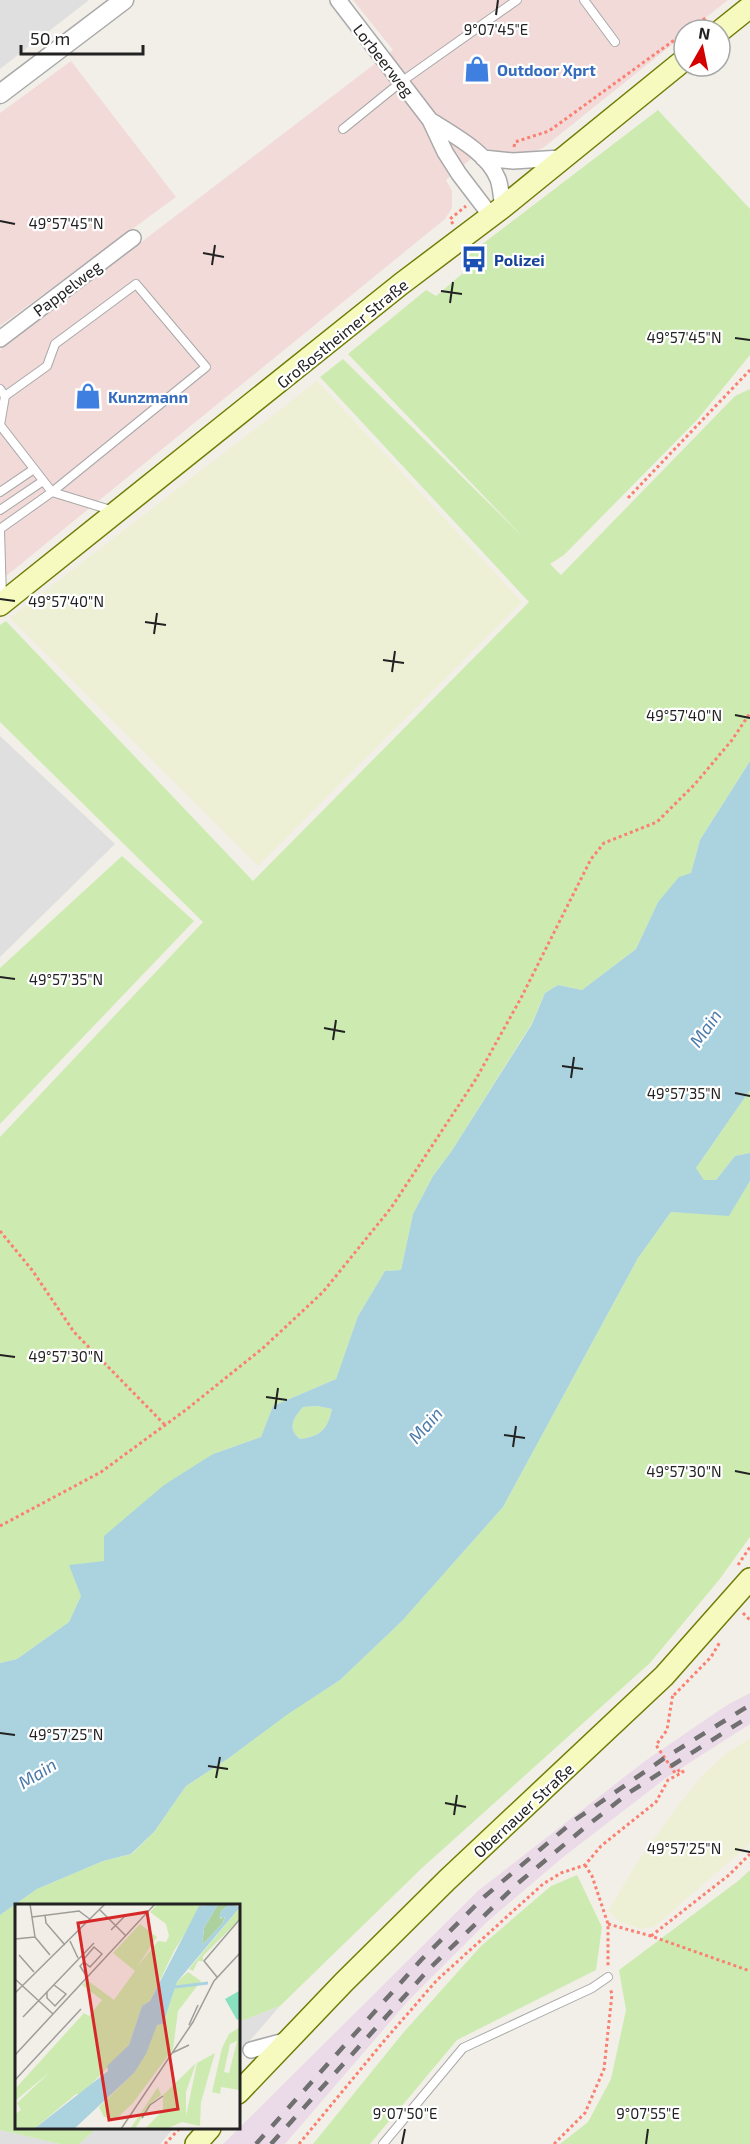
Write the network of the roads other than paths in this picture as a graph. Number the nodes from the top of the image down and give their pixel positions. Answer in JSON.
{"nodes":[{"id":1,"x":124,"y":0,"type":"edge"},
{"id":2,"x":338,"y":0,"type":"edge"},
{"id":3,"x":517,"y":0,"type":"edge"},
{"id":4,"x":584,"y":0,"type":"edge"},
{"id":5,"x":750,"y":7,"type":"edge"},
{"id":6,"x":732,"y":21,"type":"edge"},
{"id":7,"x":615,"y":42,"type":"dead end"},
{"id":8,"x":672,"y":70,"type":"edge"},
{"id":9,"x":401,"y":82,"type":"junction"},
{"id":10,"x":0,"y":94,"type":"edge"},
{"id":11,"x":430,"y":120,"type":"junction"},
{"id":12,"x":343,"y":129,"type":"dead end"},
{"id":13,"x":483,"y":158,"type":"junction"},
{"id":14,"x":561,"y":158,"type":"junction"},
{"id":15,"x":497,"y":212,"type":"junction"},
{"id":16,"x":133,"y":238,"type":"dead end"},
{"id":17,"x":0,"y":339,"type":"edge"},
{"id":18,"x":0,"y":389,"type":"edge"},
{"id":19,"x":5,"y":396,"type":"junction"},
{"id":20,"x":0,"y":425,"type":"edge"},
{"id":21,"x":34,"y":469,"type":"junction"},
{"id":22,"x":43,"y":481,"type":"junction"},
{"id":23,"x":0,"y":492,"type":"edge"},
{"id":24,"x":52,"y":492,"type":"junction"},
{"id":25,"x":0,"y":510,"type":"edge"},
{"id":26,"x":118,"y":513,"type":"junction"},
{"id":27,"x":0,"y":530,"type":"edge"},
{"id":28,"x":0,"y":553,"type":"edge"},
{"id":29,"x":1,"y":604,"type":"edge"},
{"id":30,"x":750,"y":1579,"type":"edge"},
{"id":31,"x":608,"y":1977,"type":"road end"},
{"id":32,"x":292,"y":2039,"type":"junction"},
{"id":33,"x":251,"y":2050,"type":"dead end"},
{"id":34,"x":240,"y":2092,"type":"edge"},
{"id":35,"x":208,"y":2129,"type":"edge"},
{"id":36,"x":196,"y":2144,"type":"edge"},
{"id":37,"x":383,"y":2144,"type":"edge"}],
"edges":[{"from":1,"to":10,"type":"street"},
{"from":2,"to":9,"type":"street","name":"Lorbeerweg"},
{"from":3,"to":9,"type":"lane"},
{"from":4,"to":7,"type":"lane"},
{"from":5,"to":6,"type":"main road"},
{"from":8,"to":14,"type":"main road","name":"Großostheimer Straße"},
{"from":9,"to":11,"type":"street","name":"Lorbeerweg"},
{"from":9,"to":12,"type":"lane"},
{"from":11,"to":13,"type":"street","name":"Lorbeerweg"},
{"from":11,"to":15,"type":"street","name":"Lorbeerweg"},
{"from":13,"to":14,"type":"street","name":"Lorbeerweg"},
{"from":13,"to":15,"type":"street","name":"Lorbeerweg"},
{"from":14,"to":15,"type":"main road","name":"Großostheimer Straße"},
{"from":15,"to":26,"type":"main road","name":"Großostheimer Straße"},
{"from":16,"to":17,"type":"street","name":"Pappelweg"},
{"from":18,"to":19,"type":"lane"},
{"from":19,"to":20,"type":"lane"},
{"from":19,"to":24,"type":"lane"},
{"from":20,"to":21,"type":"lane"},
{"from":21,"to":22,"type":"lane"},
{"from":21,"to":23,"type":"lane"},
{"from":22,"to":24,"type":"lane"},
{"from":22,"to":25,"type":"lane"},
{"from":24,"to":26,"type":"lane"},
{"from":24,"to":27,"type":"lane"},
{"from":26,"to":29,"type":"main road","name":"Großostheimer Straße"},
{"from":27,"to":28,"type":"lane"},
{"from":28,"to":29,"type":"lane"},
{"from":30,"to":32,"type":"main road","name":"Obernauer Straße"},
{"from":31,"to":37,"type":"lane"},
{"from":32,"to":33,"type":"street"},
{"from":32,"to":34,"type":"main road","name":"Obernauer Straße"},
{"from":35,"to":36,"type":"main road"}]}
